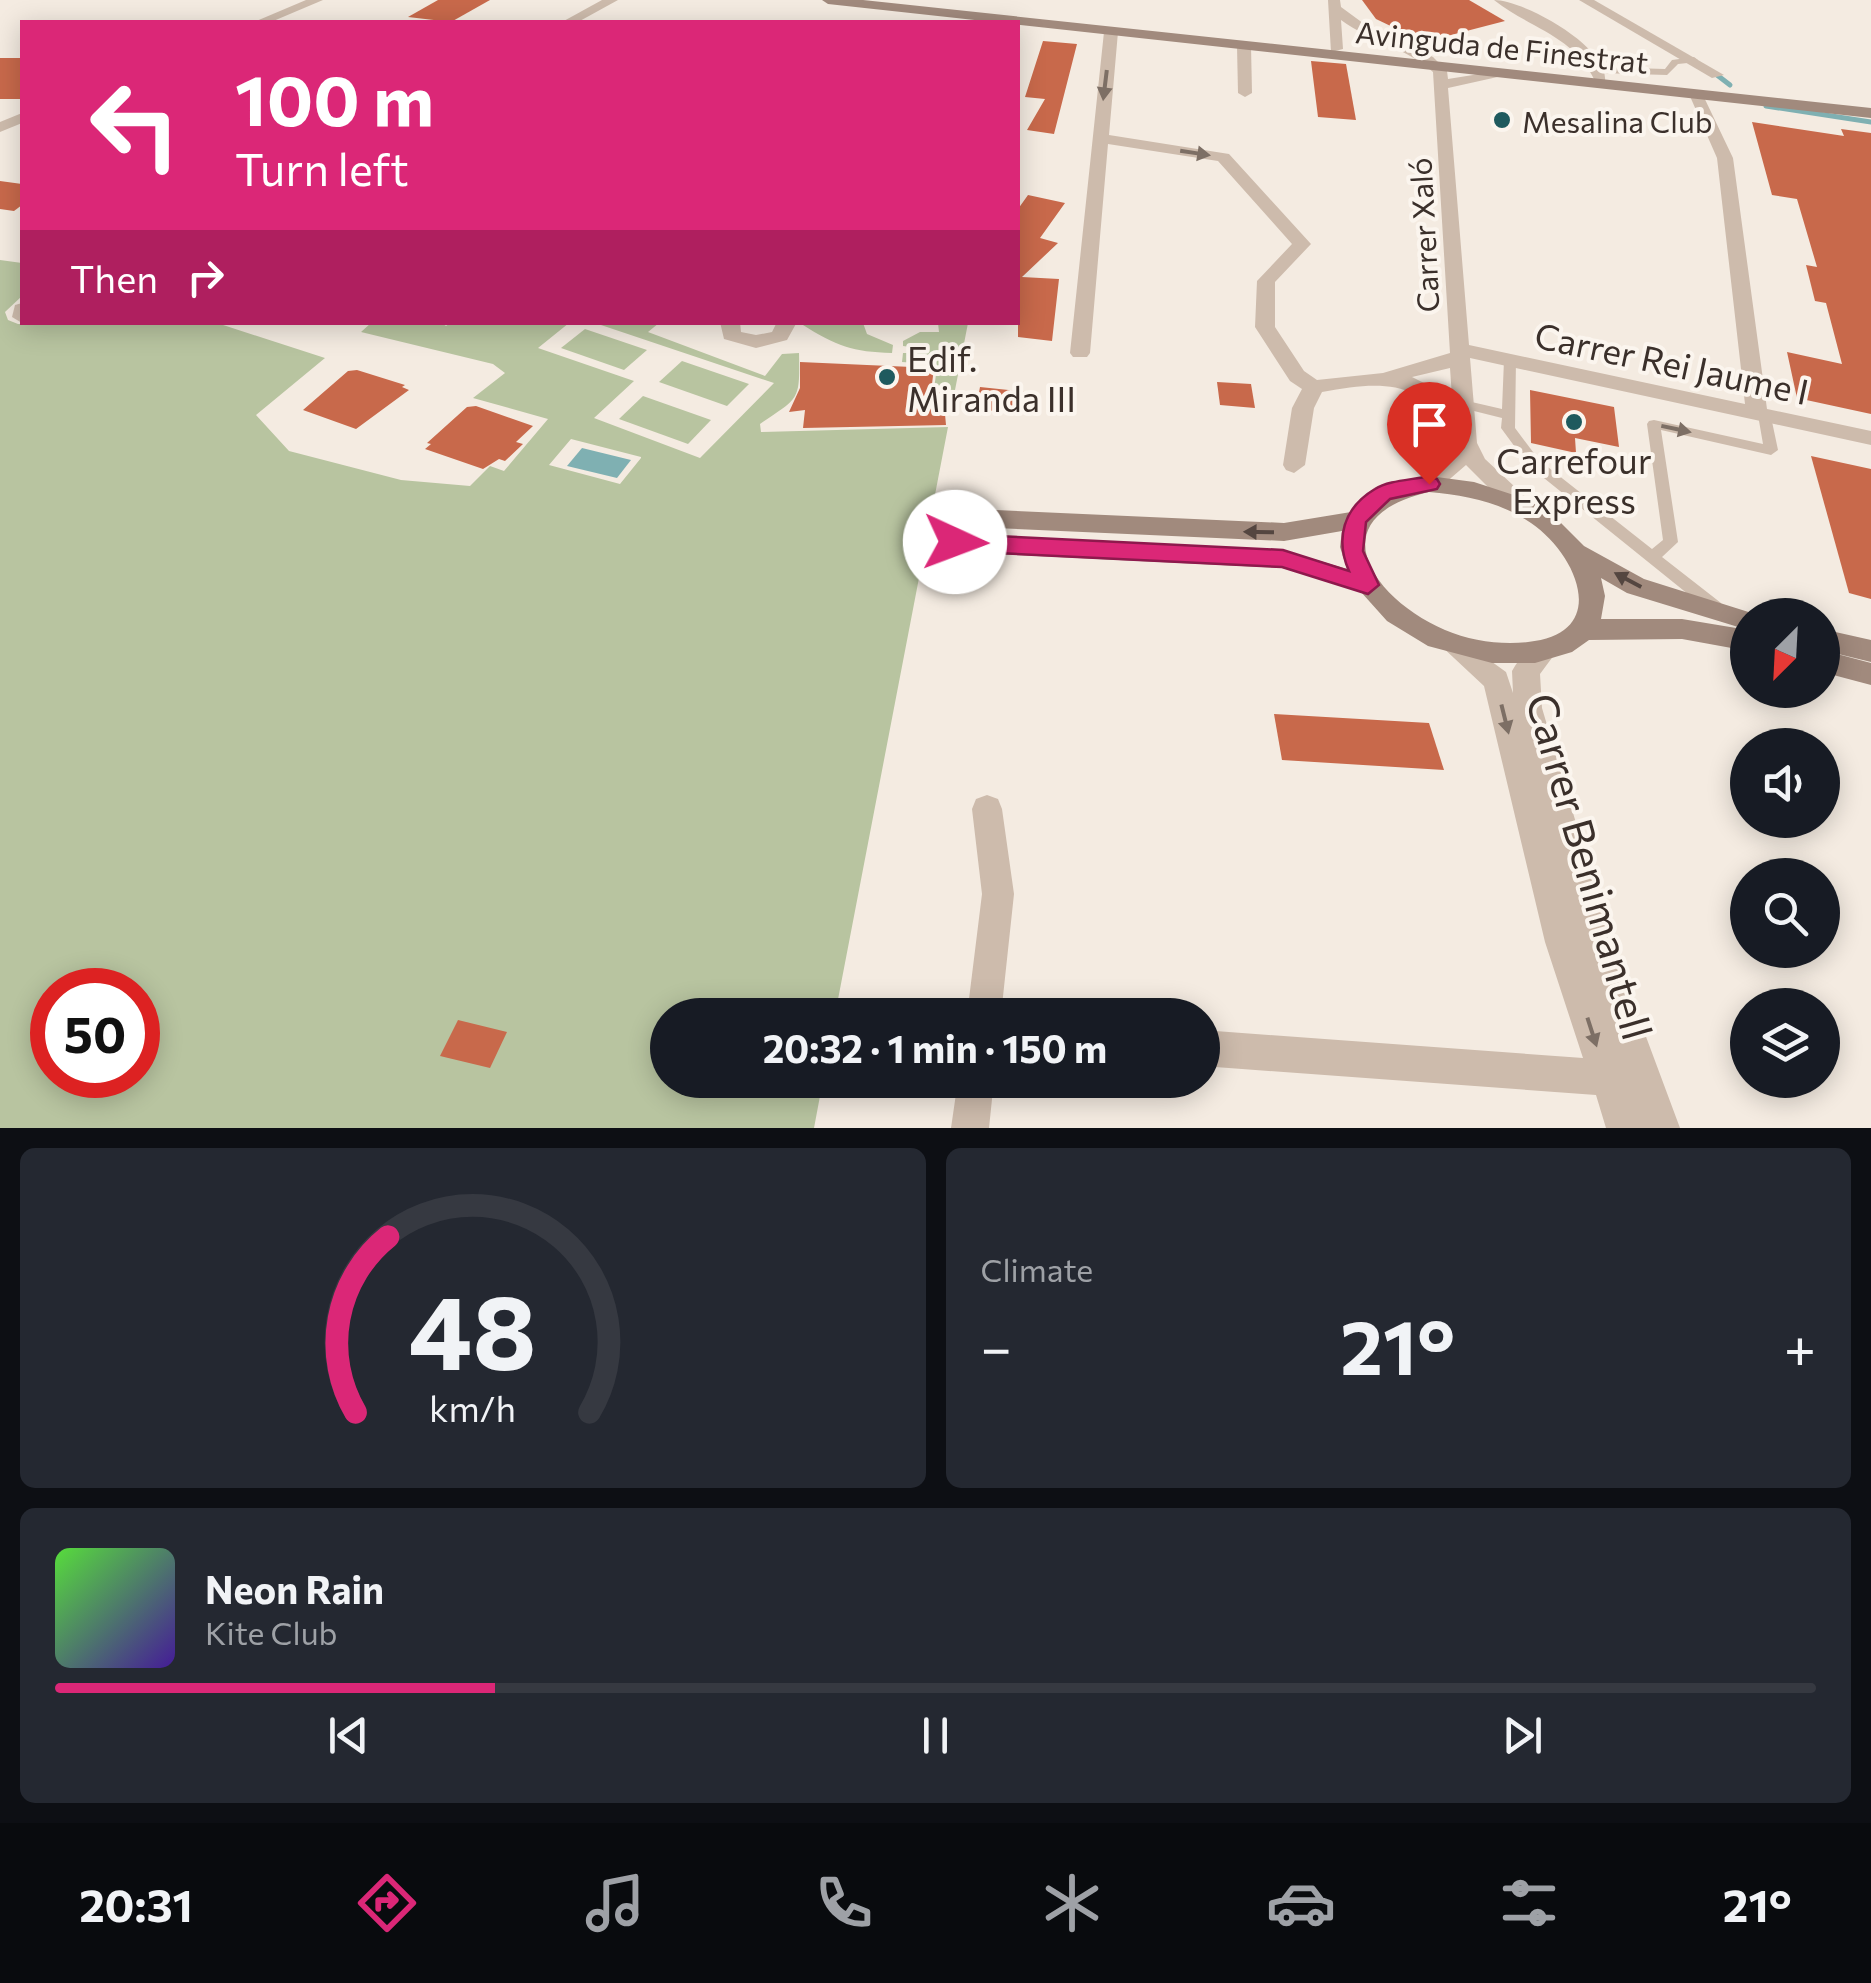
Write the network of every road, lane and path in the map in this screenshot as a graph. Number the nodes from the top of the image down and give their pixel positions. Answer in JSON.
{"nodes":[{"id":1,"x":317,"y":0,"type":"edge"},
{"id":2,"x":591,"y":0,"type":"edge"},
{"id":3,"x":612,"y":0,"type":"edge"},
{"id":4,"x":828,"y":0,"type":"edge"},
{"id":5,"x":1500,"y":0,"type":"edge"},
{"id":6,"x":1585,"y":0,"type":"edge"},
{"id":7,"x":890,"y":3,"type":"edge"},
{"id":8,"x":1336,"y":5,"type":"edge"},
{"id":9,"x":1013,"y":18,"type":"edge"},
{"id":10,"x":266,"y":20,"type":"edge"},
{"id":11,"x":556,"y":20,"type":"edge"},
{"id":12,"x":574,"y":20,"type":"edge"},
{"id":13,"x":978,"y":20,"type":"edge"},
{"id":14,"x":1111,"y":32,"type":"junction"},
{"id":15,"x":1244,"y":46,"type":"junction"},
{"id":16,"x":1336,"y":50,"type":"junction"},
{"id":17,"x":1311,"y":53,"type":"junction"},
{"id":18,"x":1362,"y":59,"type":"junction"},
{"id":19,"x":1694,"y":60,"type":"junction"},
{"id":20,"x":1454,"y":63,"type":"joint"},
{"id":21,"x":1436,"y":72,"type":"junction"},
{"id":22,"x":1504,"y":74,"type":"joint"},
{"id":23,"x":1600,"y":74,"type":"junction"},
{"id":24,"x":1717,"y":75,"type":"dead end"},
{"id":25,"x":1244,"y":94,"type":"dead end"},
{"id":26,"x":1696,"y":94,"type":"junction"},
{"id":27,"x":1871,"y":110,"type":"edge"},
{"id":28,"x":1098,"y":138,"type":"junction"},
{"id":29,"x":730,"y":325,"type":"edge"},
{"id":30,"x":786,"y":325,"type":"edge"},
{"id":31,"x":1460,"y":352,"type":"junction"},
{"id":32,"x":1080,"y":353,"type":"dead end"},
{"id":33,"x":1510,"y":360,"type":"junction"},
{"id":34,"x":1373,"y":376,"type":"junction"},
{"id":35,"x":1306,"y":382,"type":"junction"},
{"id":36,"x":1508,"y":414,"type":"junction"},
{"id":37,"x":1761,"y":414,"type":"junction"},
{"id":38,"x":1464,"y":423,"type":"junction"},
{"id":39,"x":1871,"y":438,"type":"edge"},
{"id":40,"x":1294,"y":465,"type":"dead end"},
{"id":41,"x":1429,"y":484,"type":"junction"},
{"id":42,"x":1522,"y":507,"type":"junction"},
{"id":43,"x":1355,"y":520,"type":"junction"},
{"id":44,"x":1578,"y":553,"type":"junction"},
{"id":45,"x":1651,"y":558,"type":"junction"},
{"id":46,"x":1368,"y":585,"type":"junction"},
{"id":47,"x":1730,"y":613,"type":"edge"},
{"id":48,"x":1730,"y":614,"type":"edge"},
{"id":49,"x":1582,"y":630,"type":"junction"},
{"id":50,"x":1730,"y":638,"type":"edge"},
{"id":51,"x":1840,"y":642,"type":"edge"},
{"id":52,"x":1452,"y":644,"type":"junction"},
{"id":53,"x":1871,"y":650,"type":"edge"},
{"id":54,"x":1544,"y":651,"type":"junction"},
{"id":55,"x":1840,"y":666,"type":"edge"},
{"id":56,"x":1871,"y":674,"type":"edge"},
{"id":57,"x":987,"y":810,"type":"dead end"},
{"id":58,"x":986,"y":998,"type":"edge"},
{"id":59,"x":1220,"y":1049,"type":"edge"},
{"id":60,"x":1607,"y":1077,"type":"junction"},
{"id":61,"x":1644,"y":1080,"type":"junction"},
{"id":62,"x":974,"y":1098,"type":"edge"},
{"id":63,"x":970,"y":1128,"type":"edge"},
{"id":64,"x":1625,"y":1128,"type":"edge"},
{"id":65,"x":1661,"y":1128,"type":"edge"}],
"edges":[{"from":1,"to":10,"type":"street"},
{"from":2,"to":11,"type":"street"},
{"from":3,"to":12,"type":"street"},
{"from":4,"to":7,"type":"main road"},
{"from":5,"to":23,"type":"street"},
{"from":6,"to":19,"type":"street"},
{"from":7,"to":9,"type":"main road"},
{"from":7,"to":13,"type":"main road"},
{"from":8,"to":16,"type":"street"},
{"from":8,"to":21,"type":"street"},
{"from":9,"to":14,"type":"main road","name":"Avinguda de Finestrat"},
{"from":9,"to":16,"type":"main road","name":"Avinguda de Finestrat"},
{"from":14,"to":15,"type":"main road","name":"Avinguda de Finestrat"},
{"from":14,"to":28,"type":"street","one_way":true},
{"from":15,"to":17,"type":"main road","name":"Avinguda de Finestrat"},
{"from":15,"to":25,"type":"street"},
{"from":16,"to":17,"type":"street","name":"Avinguda de Finestrat"},
{"from":16,"to":18,"type":"street","name":"Avinguda de Finestrat"},
{"from":16,"to":21,"type":"main road","name":"Avinguda de Finestrat"},
{"from":17,"to":18,"type":"main road","name":"Avinguda de Finestrat"},
{"from":17,"to":21,"type":"street"},
{"from":18,"to":21,"type":"main road","name":"Avinguda de Finestrat"},
{"from":19,"to":23,"type":"lane"},
{"from":19,"to":24,"type":"street"},
{"from":20,"to":21,"type":"street"},
{"from":20,"to":23,"type":"main road","name":"Avinguda de Finestrat"},
{"from":21,"to":22,"type":"street"},
{"from":21,"to":31,"type":"street","name":"Carrer Xaló"},
{"from":22,"to":26,"type":"main road","name":"Avinguda de Finestrat"},
{"from":23,"to":27,"type":"main road","name":"Avinguda de Finestrat"},
{"from":26,"to":27,"type":"main road","name":"Avinguda de Finestrat"},
{"from":26,"to":37,"type":"street"},
{"from":28,"to":32,"type":"street"},
{"from":28,"to":35,"type":"street","one_way":true},
{"from":29,"to":30,"type":"street"},
{"from":31,"to":33,"type":"street","name":"Carrer Rei Jaume I"},
{"from":31,"to":34,"type":"street"},
{"from":31,"to":38,"type":"street","name":"Carrer Xaló"},
{"from":33,"to":36,"type":"lane"},
{"from":33,"to":37,"type":"street","name":"Carrer Rei Jaume I"},
{"from":34,"to":35,"type":"street"},
{"from":34,"to":38,"type":"street"},
{"from":35,"to":40,"type":"street"},
{"from":36,"to":38,"type":"lane"},
{"from":36,"to":45,"type":"lane"},
{"from":37,"to":39,"type":"street","name":"Carrer Rei Jaume I"},
{"from":45,"to":37,"type":"lane","one_way":true},
{"from":38,"to":41,"type":"street"},
{"from":38,"to":42,"type":"street"},
{"from":41,"to":42,"type":"main road"},
{"from":41,"to":43,"type":"main road"},
{"from":42,"to":44,"type":"main road"},
{"from":43,"to":46,"type":"main road"},
{"from":43,"to":46,"type":"main road","one_way":true},
{"from":48,"to":44,"type":"main road","one_way":true},
{"from":44,"to":49,"type":"main road"},
{"from":45,"to":47,"type":"lane"},
{"from":46,"to":52,"type":"main road"},
{"from":49,"to":50,"type":"main road"},
{"from":49,"to":54,"type":"main road"},
{"from":51,"to":53,"type":"main road"},
{"from":52,"to":54,"type":"main road"},
{"from":52,"to":60,"type":"street","name":"Carrer Benimantell","one_way":true},
{"from":54,"to":61,"type":"street","name":"Carrer Benimantell"},
{"from":55,"to":56,"type":"main road"},
{"from":57,"to":58,"type":"street"},
{"from":59,"to":60,"type":"street"},
{"from":60,"to":61,"type":"street"},
{"from":60,"to":64,"type":"street","name":"Carrer Benimantell"},
{"from":61,"to":65,"type":"street","name":"Carrer Benimantell"},
{"from":62,"to":63,"type":"street"}]}
